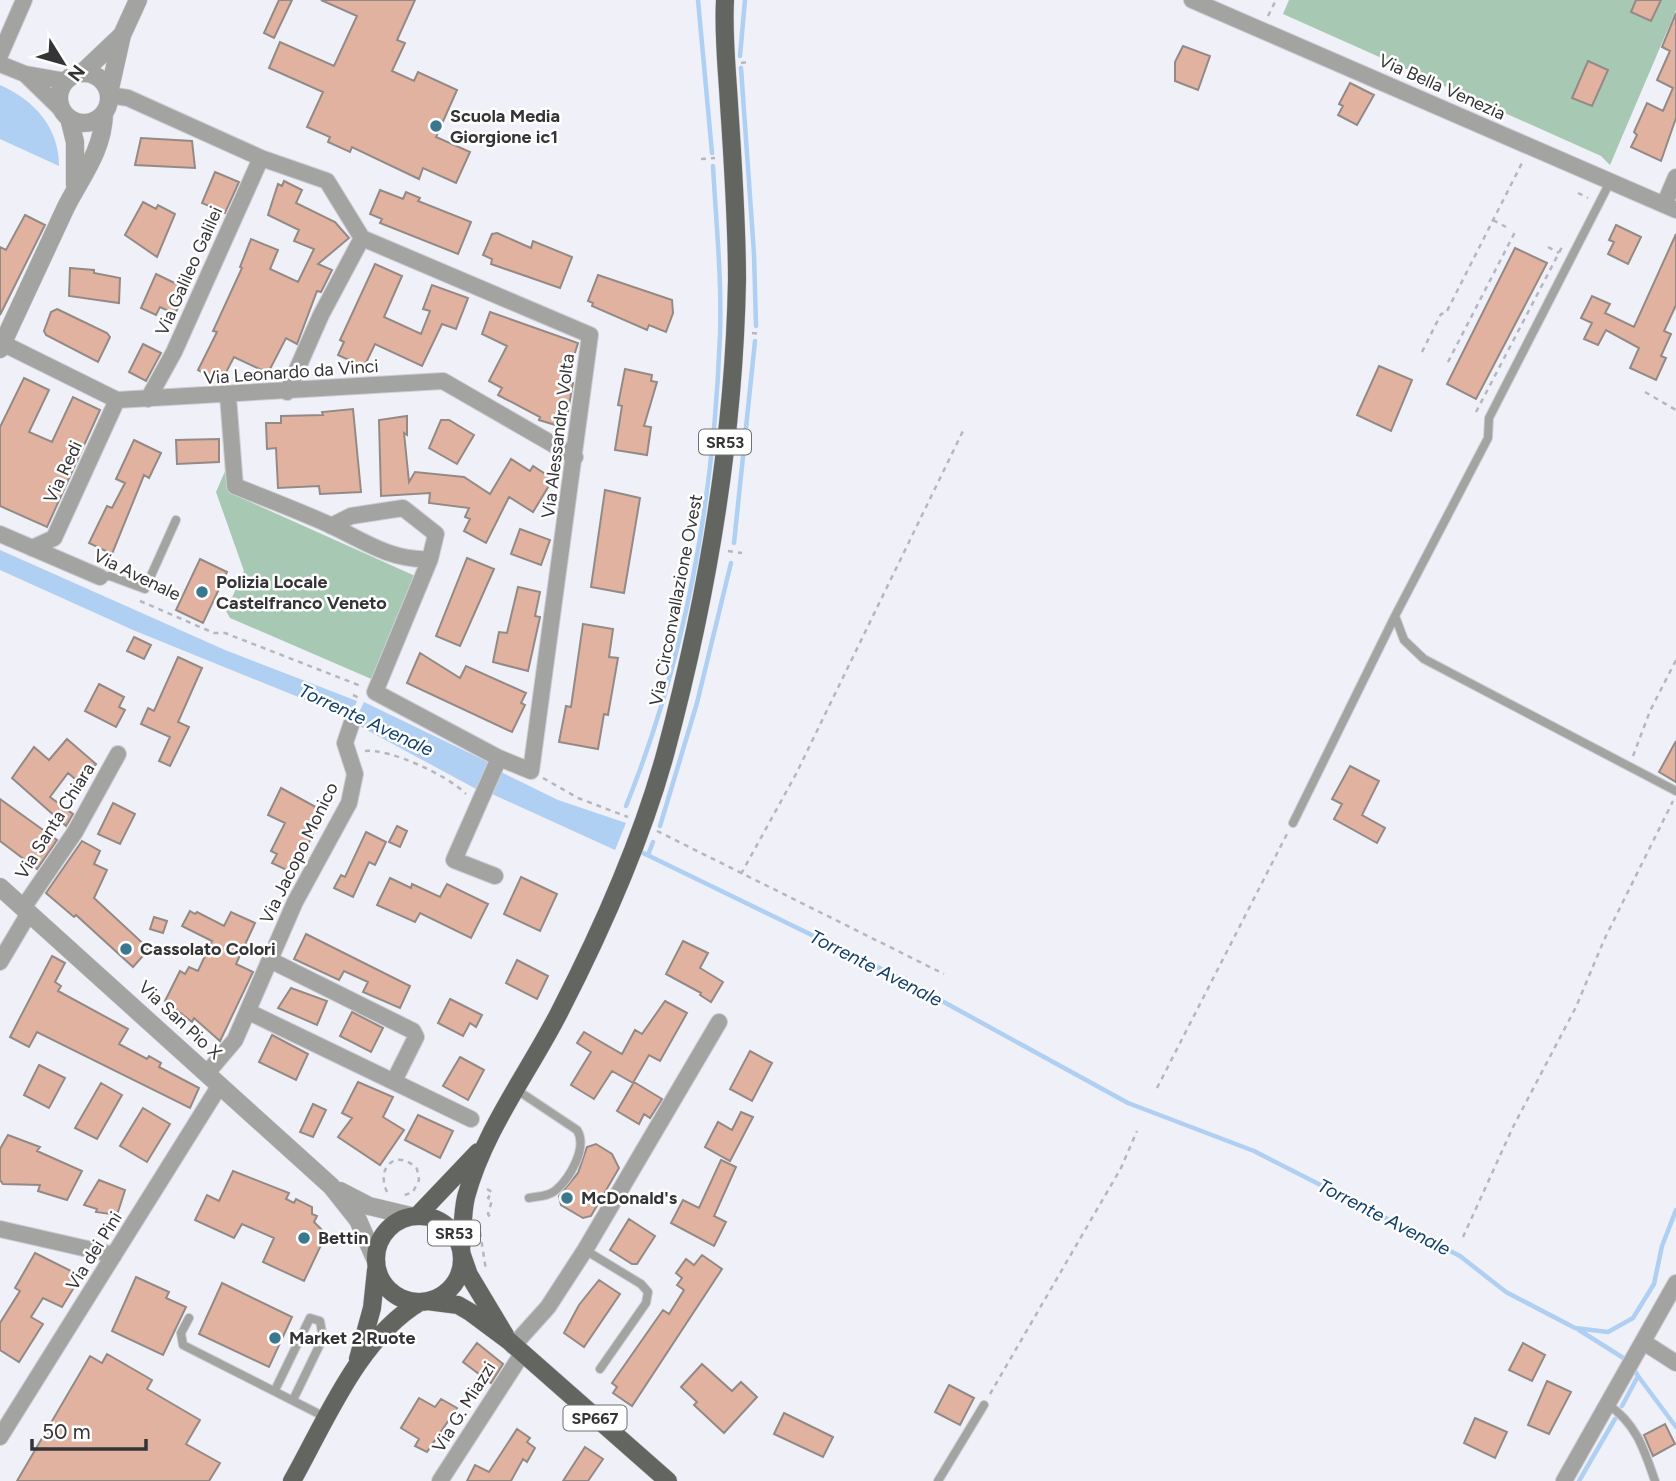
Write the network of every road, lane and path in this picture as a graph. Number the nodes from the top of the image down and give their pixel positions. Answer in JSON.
{"nodes":[{"id":1,"x":24,"y":0,"type":"edge"},
{"id":2,"x":138,"y":0,"type":"edge"},
{"id":3,"x":714,"y":0,"type":"edge"},
{"id":4,"x":726,"y":0,"type":"edge"},
{"id":5,"x":1192,"y":0,"type":"edge"},
{"id":6,"x":1276,"y":0,"type":"edge"},
{"id":7,"x":1262,"y":29,"type":"junction"},
{"id":8,"x":723,"y":31,"type":"junction"},
{"id":9,"x":122,"y":35,"type":"junction"},
{"id":10,"x":0,"y":55,"type":"edge"},
{"id":11,"x":0,"y":64,"type":"edge"},
{"id":12,"x":82,"y":73,"type":"junction"},
{"id":13,"x":25,"y":74,"type":"junction"},
{"id":14,"x":65,"y":81,"type":"junction"},
{"id":15,"x":111,"y":102,"type":"junction"},
{"id":16,"x":65,"y":114,"type":"junction"},
{"id":17,"x":1526,"y":155,"type":"dead end"},
{"id":18,"x":261,"y":158,"type":"junction"},
{"id":19,"x":1676,"y":177,"type":"edge"},
{"id":20,"x":1610,"y":182,"type":"junction"},
{"id":21,"x":75,"y":192,"type":"junction"},
{"id":22,"x":1578,"y":193,"type":"dead end"},
{"id":23,"x":1588,"y":198,"type":"dead end"},
{"id":24,"x":1670,"y":208,"type":"edge"},
{"id":25,"x":1493,"y":220,"type":"junction"},
{"id":26,"x":1506,"y":226,"type":"dead end"},
{"id":27,"x":1516,"y":232,"type":"dead end"},
{"id":28,"x":362,"y":238,"type":"junction"},
{"id":29,"x":1548,"y":247,"type":"dead end"},
{"id":30,"x":1562,"y":247,"type":"dead end"},
{"id":31,"x":1559,"y":253,"type":"junction"},
{"id":32,"x":1,"y":346,"type":"edge"},
{"id":33,"x":1422,"y":352,"type":"dead end"},
{"id":34,"x":1448,"y":362,"type":"dead end"},
{"id":35,"x":287,"y":392,"type":"junction"},
{"id":36,"x":1645,"y":392,"type":"dead end"},
{"id":37,"x":228,"y":396,"type":"junction"},
{"id":38,"x":148,"y":399,"type":"junction"},
{"id":39,"x":117,"y":400,"type":"junction"},
{"id":40,"x":1676,"y":410,"type":"edge"},
{"id":41,"x":1476,"y":412,"type":"dead end"},
{"id":42,"x":962,"y":431,"type":"dead end"},
{"id":43,"x":575,"y":457,"type":"junction"},
{"id":44,"x":176,"y":520,"type":"dead end"},
{"id":45,"x":331,"y":526,"type":"junction"},
{"id":46,"x":0,"y":534,"type":"edge"},
{"id":47,"x":32,"y":548,"type":"junction"},
{"id":48,"x":430,"y":559,"type":"junction"},
{"id":49,"x":100,"y":577,"type":"joint"},
{"id":50,"x":140,"y":601,"type":"dead end"},
{"id":51,"x":1395,"y":616,"type":"junction"},
{"id":52,"x":1676,"y":660,"type":"edge"},
{"id":53,"x":353,"y":695,"type":"dead end"},
{"id":54,"x":368,"y":695,"type":"junction"},
{"id":55,"x":352,"y":722,"type":"dead end"},
{"id":56,"x":118,"y":754,"type":"dead end"},
{"id":57,"x":352,"y":761,"type":"junction"},
{"id":58,"x":497,"y":763,"type":"junction"},
{"id":59,"x":1629,"y":767,"type":"junction"},
{"id":60,"x":531,"y":771,"type":"junction"},
{"id":61,"x":1676,"y":793,"type":"edge"},
{"id":62,"x":484,"y":795,"type":"junction"},
{"id":63,"x":1293,"y":823,"type":"joint"},
{"id":64,"x":640,"y":827,"type":"junction"},
{"id":65,"x":741,"y":874,"type":"junction"},
{"id":66,"x":495,"y":876,"type":"dead end"},
{"id":67,"x":0,"y":887,"type":"edge"},
{"id":68,"x":26,"y":910,"type":"junction"},
{"id":69,"x":272,"y":961,"type":"junction"},
{"id":70,"x":0,"y":962,"type":"edge"},
{"id":71,"x":944,"y":974,"type":"dead end"},
{"id":72,"x":249,"y":1012,"type":"junction"},
{"id":73,"x":719,"y":1022,"type":"dead end"},
{"id":74,"x":213,"y":1079,"type":"junction"},
{"id":75,"x":394,"y":1081,"type":"junction"},
{"id":76,"x":1157,"y":1088,"type":"dead end"},
{"id":77,"x":517,"y":1090,"type":"junction"},
{"id":78,"x":471,"y":1119,"type":"dead end"},
{"id":79,"x":1137,"y":1131,"type":"dead end"},
{"id":80,"x":489,"y":1138,"type":"junction"},
{"id":81,"x":331,"y":1185,"type":"junction"},
{"id":82,"x":378,"y":1195,"type":"dead end"},
{"id":83,"x":397,"y":1197,"type":"dead end"},
{"id":84,"x":488,"y":1198,"type":"dead end"},
{"id":85,"x":529,"y":1198,"type":"dead end"},
{"id":86,"x":414,"y":1216,"type":"junction"},
{"id":87,"x":491,"y":1217,"type":"dead end"},
{"id":88,"x":479,"y":1226,"type":"dead end"},
{"id":89,"x":0,"y":1229,"type":"edge"},
{"id":90,"x":1464,"y":1237,"type":"dead end"},
{"id":91,"x":585,"y":1250,"type":"junction"},
{"id":92,"x":462,"y":1251,"type":"junction"},
{"id":93,"x":114,"y":1255,"type":"junction"},
{"id":94,"x":376,"y":1262,"type":"junction"},
{"id":95,"x":487,"y":1279,"type":"dead end"},
{"id":96,"x":1676,"y":1283,"type":"edge"},
{"id":97,"x":424,"y":1302,"type":"junction"},
{"id":98,"x":189,"y":1318,"type":"dead end"},
{"id":99,"x":1645,"y":1343,"type":"junction"},
{"id":100,"x":515,"y":1347,"type":"junction"},
{"id":101,"x":1676,"y":1363,"type":"edge"},
{"id":102,"x":600,"y":1369,"type":"dead end"},
{"id":103,"x":354,"y":1372,"type":"junction"},
{"id":104,"x":275,"y":1390,"type":"junction"},
{"id":105,"x":293,"y":1400,"type":"junction"},
{"id":106,"x":1607,"y":1404,"type":"junction"},
{"id":107,"x":984,"y":1405,"type":"joint"},
{"id":108,"x":327,"y":1419,"type":"junction"},
{"id":109,"x":0,"y":1437,"type":"edge"},
{"id":110,"x":292,"y":1481,"type":"edge"},
{"id":111,"x":440,"y":1481,"type":"edge"},
{"id":112,"x":668,"y":1481,"type":"edge"},
{"id":113,"x":938,"y":1481,"type":"edge"},
{"id":114,"x":1564,"y":1481,"type":"edge"},
{"id":115,"x":1655,"y":1481,"type":"edge"}],
"edges":[{"from":1,"to":10,"type":"street"},
{"from":2,"to":9,"type":"street"},
{"from":3,"to":8,"type":"main road","name":"Via Circonvallazione Ovest","number":"SR53"},
{"from":4,"to":8,"type":"main road","name":"Via Circonvallazione Ovest","number":"SR53"},
{"from":5,"to":7,"type":"street","name":"Via Bella Venezia"},
{"from":6,"to":7,"type":"path"},
{"from":7,"to":20,"type":"street","name":"Via Bella Venezia"},
{"from":8,"to":64,"type":"main road","name":"Via Circonvallazione Ovest","number":"SR53"},
{"from":9,"to":12,"type":"street"},
{"from":9,"to":15,"type":"street"},
{"from":11,"to":13,"type":"street"},
{"from":12,"to":14,"type":"street"},
{"from":12,"to":15,"type":"street"},
{"from":13,"to":14,"type":"street"},
{"from":13,"to":16,"type":"street"},
{"from":14,"to":16,"type":"street"},
{"from":15,"to":16,"type":"street"},
{"from":15,"to":18,"type":"street"},
{"from":15,"to":21,"type":"street"},
{"from":16,"to":21,"type":"street"},
{"from":17,"to":25,"type":"path"},
{"from":18,"to":28,"type":"street"},
{"from":18,"to":38,"type":"street","name":"Via Galileo Galilei"},
{"from":19,"to":24,"type":"street"},
{"from":20,"to":24,"type":"street","name":"Via Bella Venezia"},
{"from":20,"to":51,"type":"lane"},
{"from":21,"to":32,"type":"street"},
{"from":22,"to":23,"type":"path"},
{"from":25,"to":26,"type":"path"},
{"from":25,"to":33,"type":"path"},
{"from":27,"to":34,"type":"path"},
{"from":28,"to":35,"type":"street"},
{"from":28,"to":43,"type":"street","name":"Via Alessandro Volta"},
{"from":29,"to":31,"type":"path"},
{"from":30,"to":31,"type":"path"},
{"from":31,"to":41,"type":"path"},
{"from":32,"to":39,"type":"street","name":"Via Leonardo da Vinci"},
{"from":35,"to":37,"type":"street","name":"Via Leonardo da Vinci"},
{"from":35,"to":43,"type":"street","name":"Via Leonardo da Vinci"},
{"from":36,"to":40,"type":"path"},
{"from":37,"to":38,"type":"street","name":"Via Leonardo da Vinci"},
{"from":37,"to":45,"type":"street"},
{"from":38,"to":39,"type":"street","name":"Via Leonardo da Vinci"},
{"from":39,"to":47,"type":"street","name":"Via Redi"},
{"from":42,"to":65,"type":"path"},
{"from":43,"to":60,"type":"street","name":"Via Alessandro Volta"},
{"from":44,"to":49,"type":"lane"},
{"from":45,"to":48,"type":"street"},
{"from":45,"to":48,"type":"street"},
{"from":46,"to":47,"type":"street","name":"Via Avenale"},
{"from":47,"to":49,"type":"street","name":"Via Avenale"},
{"from":48,"to":54,"type":"street"},
{"from":50,"to":54,"type":"path","name":"Via Avenale"},
{"from":51,"to":59,"type":"lane"},
{"from":51,"to":63,"type":"lane"},
{"from":52,"to":59,"type":"path"},
{"from":53,"to":54,"type":"path"},
{"from":54,"to":58,"type":"street"},
{"from":55,"to":57,"type":"street","name":"Via Jacopo Monico"},
{"from":56,"to":68,"type":"street","name":"Via Santa Chiara"},
{"from":57,"to":62,"type":"path"},
{"from":57,"to":69,"type":"street","name":"Via Jacopo Monico"},
{"from":58,"to":60,"type":"street"},
{"from":58,"to":62,"type":"street"},
{"from":59,"to":61,"type":"lane"},
{"from":60,"to":64,"type":"path"},
{"from":61,"to":90,"type":"path"},
{"from":62,"to":66,"type":"street"},
{"from":63,"to":76,"type":"path"},
{"from":64,"to":65,"type":"path"},
{"from":64,"to":77,"type":"main road","name":"Via Circonvallazione Ovest","number":"SR53"},
{"from":65,"to":71,"type":"path"},
{"from":67,"to":68,"type":"street","name":"Via San Pio X"},
{"from":68,"to":70,"type":"street","name":"Via Santa Chiara"},
{"from":68,"to":74,"type":"street","name":"Via San Pio X"},
{"from":69,"to":72,"type":"street","name":"Via Jacopo Monico"},
{"from":69,"to":75,"type":"street"},
{"from":72,"to":74,"type":"street","name":"Via Jacopo Monico"},
{"from":72,"to":75,"type":"street"},
{"from":73,"to":91,"type":"street","name":"Via G. Miazzi"},
{"from":74,"to":81,"type":"street","name":"Via San Pio X"},
{"from":74,"to":93,"type":"street","name":"Via dei Pini"},
{"from":75,"to":78,"type":"street"},
{"from":77,"to":80,"type":"main road","name":"Via Circonvallazione Ovest","number":"SR53"},
{"from":77,"to":85,"type":"lane"},
{"from":79,"to":107,"type":"path"},
{"from":80,"to":86,"type":"main road","name":"Via Circonvallazione Ovest","number":"SR53"},
{"from":80,"to":92,"type":"main road","name":"Via Circonvallazione Ovest","number":"SR53"},
{"from":81,"to":86,"type":"street","name":"Via San Pio X"},
{"from":81,"to":94,"type":"street","name":"Via San Pio X"},
{"from":82,"to":83,"type":"path"},
{"from":84,"to":87,"type":"path"},
{"from":86,"to":92,"type":"main road","number":"SR53"},
{"from":86,"to":94,"type":"main road","number":"SR53"},
{"from":88,"to":95,"type":"path"},
{"from":89,"to":93,"type":"street"},
{"from":91,"to":100,"type":"street","name":"Via G. Miazzi"},
{"from":91,"to":102,"type":"lane"},
{"from":92,"to":97,"type":"main road","number":"SR53"},
{"from":92,"to":100,"type":"main road","number":"SP667"},
{"from":93,"to":109,"type":"street","name":"Via dei Pini"},
{"from":94,"to":97,"type":"main road"},
{"from":94,"to":103,"type":"main road","number":"SR53"},
{"from":96,"to":99,"type":"street"},
{"from":97,"to":100,"type":"main road","number":"SP667"},
{"from":97,"to":103,"type":"main road","number":"SR53"},
{"from":98,"to":104,"type":"lane"},
{"from":99,"to":101,"type":"street"},
{"from":99,"to":106,"type":"street"},
{"from":100,"to":111,"type":"street","name":"Via G. Miazzi"},
{"from":100,"to":112,"type":"main road","number":"SP667"},
{"from":103,"to":108,"type":"main road","number":"SR53"},
{"from":104,"to":105,"type":"lane"},
{"from":104,"to":105,"type":"lane"},
{"from":105,"to":108,"type":"lane"},
{"from":106,"to":114,"type":"street"},
{"from":106,"to":115,"type":"lane"},
{"from":107,"to":113,"type":"lane"},
{"from":108,"to":110,"type":"main road","number":"SR53"}]}
